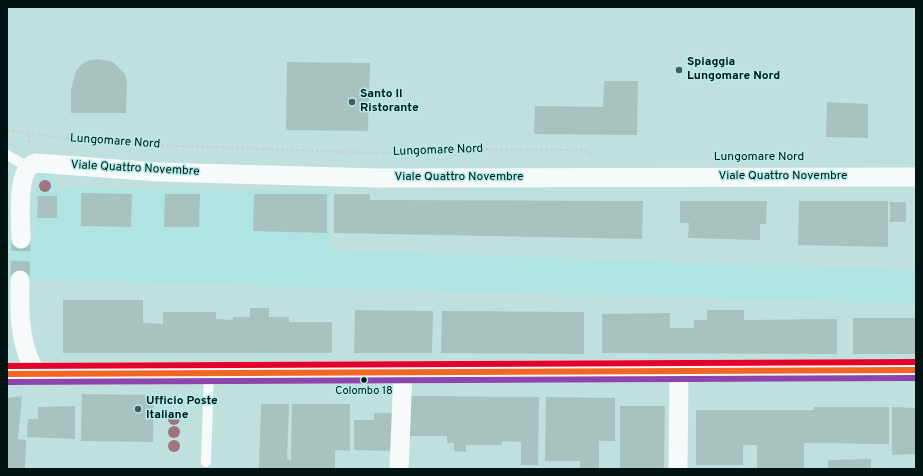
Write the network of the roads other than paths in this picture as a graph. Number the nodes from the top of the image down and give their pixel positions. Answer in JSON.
{"nodes":[{"id":1,"x":7,"y":155,"type":"edge"},
{"id":2,"x":28,"y":167,"type":"junction"},
{"id":3,"x":916,"y":177,"type":"edge"},
{"id":4,"x":21,"y":239,"type":"tunnel mouth"},
{"id":5,"x":20,"y":280,"type":"tunnel mouth"},
{"id":6,"x":20,"y":308,"type":"junction"},
{"id":7,"x":7,"y":330,"type":"edge"},
{"id":8,"x":916,"y":370,"type":"edge"},
{"id":9,"x":679,"y":371,"type":"junction"},
{"id":10,"x":209,"y":372,"type":"junction"},
{"id":11,"x":402,"y":372,"type":"junction"},
{"id":12,"x":36,"y":373,"type":"junction"},
{"id":13,"x":7,"y":374,"type":"edge"},
{"id":14,"x":206,"y":462,"type":"dead end"},
{"id":15,"x":399,"y":469,"type":"edge"},
{"id":16,"x":678,"y":469,"type":"edge"}],
"edges":[{"from":1,"to":2,"type":"lane"},
{"from":2,"to":3,"type":"street","name":"Viale Quattro Novembre"},
{"from":2,"to":4,"type":"street"},
{"from":5,"to":6,"type":"street"},
{"from":6,"to":7,"type":"street"},
{"from":6,"to":12,"type":"street"},
{"from":8,"to":9,"type":"main road"},
{"from":9,"to":11,"type":"main road"},
{"from":9,"to":16,"type":"street"},
{"from":10,"to":11,"type":"main road"},
{"from":10,"to":12,"type":"main road"},
{"from":10,"to":14,"type":"lane"},
{"from":11,"to":15,"type":"street"},
{"from":12,"to":13,"type":"main road"}]}
